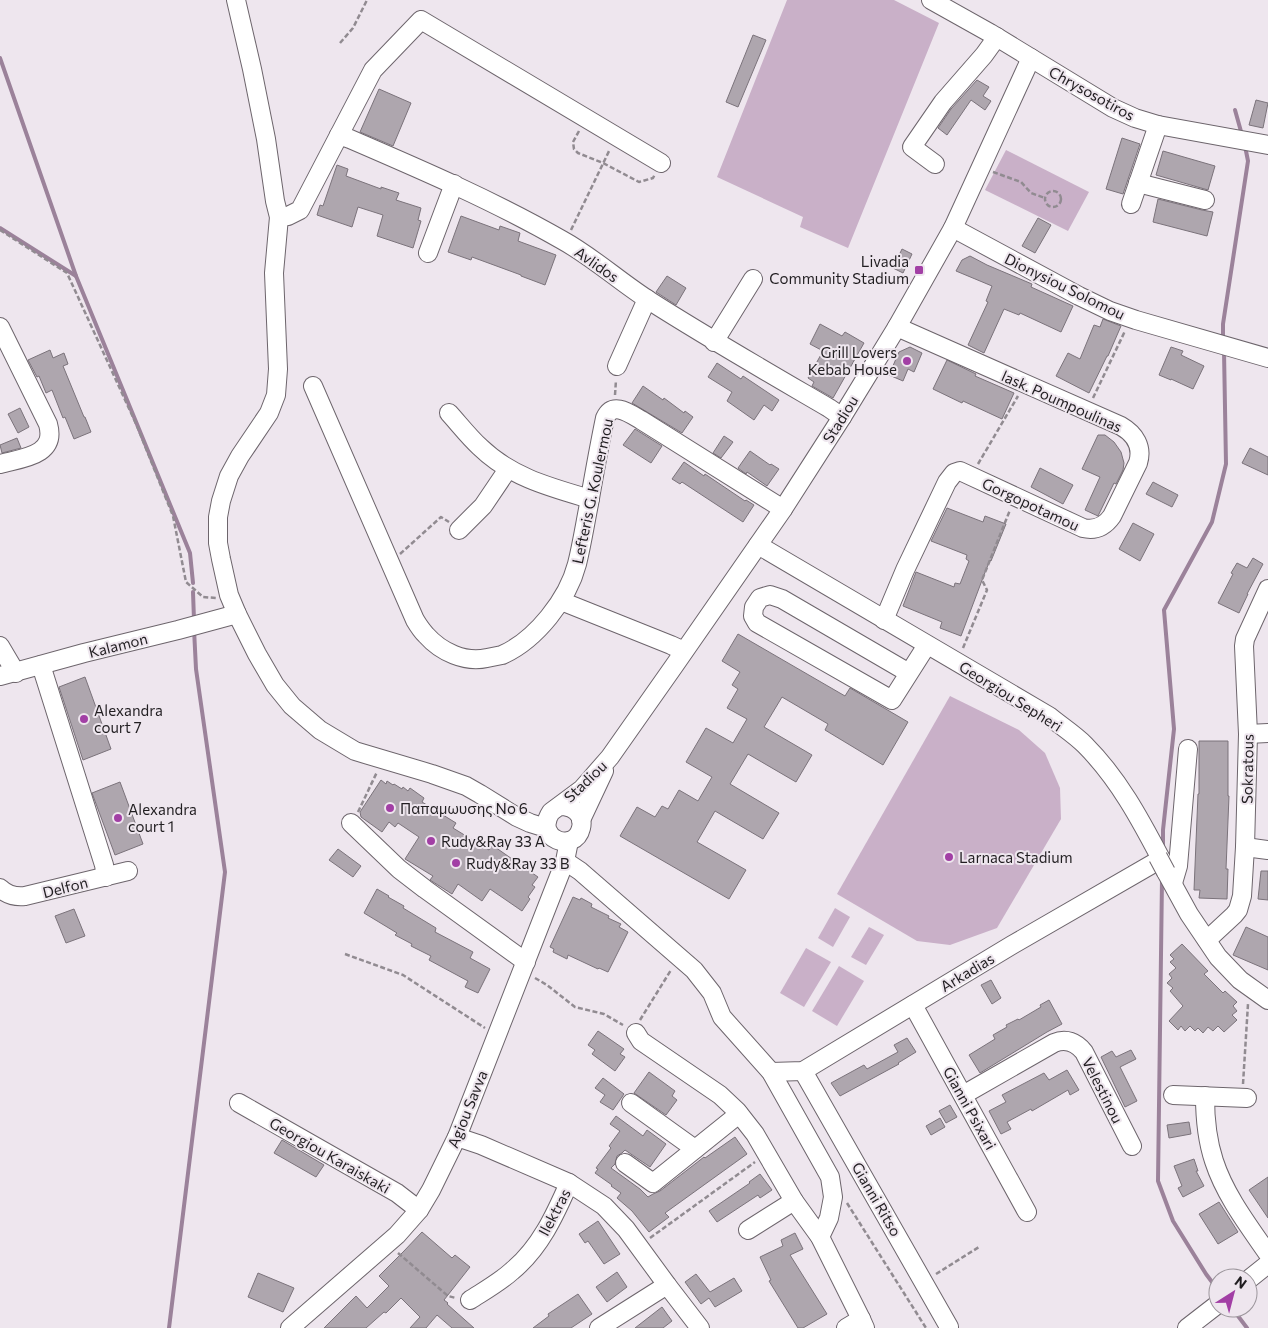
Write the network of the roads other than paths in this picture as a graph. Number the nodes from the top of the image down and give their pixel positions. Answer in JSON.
{"nodes":[{"id":1,"x":236,"y":0,"type":"edge"},
{"id":2,"x":932,"y":0,"type":"edge"},
{"id":3,"x":997,"y":37,"type":"junction"},
{"id":4,"x":1032,"y":58,"type":"junction"},
{"id":5,"x":1158,"y":125,"type":"junction"},
{"id":6,"x":339,"y":135,"type":"junction"},
{"id":7,"x":1268,"y":145,"type":"edge"},
{"id":8,"x":661,"y":163,"type":"road end"},
{"id":9,"x":935,"y":164,"type":"dead end"},
{"id":10,"x":1138,"y":183,"type":"junction"},
{"id":11,"x":454,"y":184,"type":"junction"},
{"id":12,"x":1205,"y":200,"type":"dead end"},
{"id":13,"x":1131,"y":204,"type":"dead end"},
{"id":14,"x":279,"y":216,"type":"junction"},
{"id":15,"x":953,"y":228,"type":"junction"},
{"id":16,"x":428,"y":252,"type":"dead end"},
{"id":17,"x":753,"y":280,"type":"dead end"},
{"id":18,"x":647,"y":299,"type":"junction"},
{"id":19,"x":0,"y":327,"type":"edge"},
{"id":20,"x":897,"y":327,"type":"junction"},
{"id":21,"x":714,"y":342,"type":"junction"},
{"id":22,"x":1268,"y":358,"type":"edge"},
{"id":23,"x":617,"y":366,"type":"road end"},
{"id":24,"x":313,"y":386,"type":"dead end"},
{"id":25,"x":449,"y":413,"type":"dead end"},
{"id":26,"x":842,"y":417,"type":"junction"},
{"id":27,"x":0,"y":464,"type":"edge"},
{"id":28,"x":508,"y":469,"type":"junction"},
{"id":29,"x":590,"y":499,"type":"junction"},
{"id":30,"x":783,"y":509,"type":"junction"},
{"id":31,"x":1104,"y":526,"type":"joint"},
{"id":32,"x":459,"y":530,"type":"road end"},
{"id":33,"x":758,"y":546,"type":"junction"},
{"id":34,"x":1268,"y":589,"type":"edge"},
{"id":35,"x":561,"y":601,"type":"junction"},
{"id":36,"x":236,"y":614,"type":"junction"},
{"id":37,"x":884,"y":620,"type":"junction"},
{"id":38,"x":927,"y":644,"type":"junction"},
{"id":39,"x":0,"y":646,"type":"edge"},
{"id":40,"x":684,"y":651,"type":"junction"},
{"id":41,"x":41,"y":665,"type":"junction"},
{"id":42,"x":909,"y":673,"type":"junction"},
{"id":43,"x":8,"y":674,"type":"edge"},
{"id":44,"x":1268,"y":733,"type":"edge"},
{"id":45,"x":1248,"y":734,"type":"junction"},
{"id":46,"x":1188,"y":749,"type":"dead end"},
{"id":47,"x":610,"y":757,"type":"junction"},
{"id":48,"x":559,"y":806,"type":"junction"},
{"id":49,"x":581,"y":820,"type":"junction"},
{"id":50,"x":351,"y":823,"type":"road end"},
{"id":51,"x":546,"y":828,"type":"junction"},
{"id":52,"x":569,"y":841,"type":"junction"},
{"id":53,"x":1245,"y":847,"type":"junction"},
{"id":54,"x":1268,"y":850,"type":"edge"},
{"id":55,"x":565,"y":861,"type":"junction"},
{"id":56,"x":1165,"y":868,"type":"junction"},
{"id":57,"x":128,"y":871,"type":"dead end"},
{"id":58,"x":106,"y":877,"type":"junction"},
{"id":59,"x":1,"y":891,"type":"edge"},
{"id":60,"x":1207,"y":940,"type":"junction"},
{"id":61,"x":524,"y":967,"type":"junction"},
{"id":62,"x":1268,"y":1000,"type":"edge"},
{"id":63,"x":913,"y":1004,"type":"junction"},
{"id":64,"x":636,"y":1033,"type":"road end"},
{"id":65,"x":803,"y":1071,"type":"junction"},
{"id":66,"x":771,"y":1072,"type":"junction"},
{"id":67,"x":963,"y":1095,"type":"junction"},
{"id":68,"x":1173,"y":1095,"type":"dead end"},
{"id":69,"x":1204,"y":1096,"type":"junction"},
{"id":70,"x":1245,"y":1098,"type":"road end"},
{"id":71,"x":239,"y":1103,"type":"dead end"},
{"id":72,"x":631,"y":1103,"type":"dead end"},
{"id":73,"x":739,"y":1114,"type":"junction"},
{"id":74,"x":457,"y":1137,"type":"junction"},
{"id":75,"x":1132,"y":1146,"type":"dead end"},
{"id":76,"x":695,"y":1149,"type":"junction"},
{"id":77,"x":625,"y":1163,"type":"dead end"},
{"id":78,"x":569,"y":1183,"type":"junction"},
{"id":79,"x":794,"y":1201,"type":"junction"},
{"id":80,"x":418,"y":1210,"type":"junction"},
{"id":81,"x":1027,"y":1212,"type":"dead end"},
{"id":82,"x":748,"y":1230,"type":"dead end"},
{"id":83,"x":820,"y":1237,"type":"junction"},
{"id":84,"x":1268,"y":1254,"type":"edge"},
{"id":85,"x":1268,"y":1264,"type":"edge"},
{"id":86,"x":1258,"y":1272,"type":"edge"},
{"id":87,"x":667,"y":1285,"type":"junction"},
{"id":88,"x":470,"y":1300,"type":"road end"},
{"id":89,"x":1208,"y":1312,"type":"edge"},
{"id":90,"x":863,"y":1323,"type":"edge"},
{"id":91,"x":949,"y":1327,"type":"edge"},
{"id":92,"x":290,"y":1328,"type":"edge"},
{"id":93,"x":600,"y":1328,"type":"edge"},
{"id":94,"x":700,"y":1328,"type":"edge"},
{"id":95,"x":846,"y":1328,"type":"edge"},
{"id":96,"x":1187,"y":1328,"type":"edge"}],
"edges":[{"from":1,"to":14,"type":"street"},
{"from":2,"to":3,"type":"street","name":"Chrysosotiros"},
{"from":3,"to":4,"type":"street","name":"Chrysosotiros"},
{"from":3,"to":9,"type":"street"},
{"from":4,"to":5,"type":"street","name":"Chrysosotiros"},
{"from":4,"to":15,"type":"street","name":"Stadiou"},
{"from":5,"to":7,"type":"street","name":"Chrysosotiros"},
{"from":5,"to":10,"type":"street"},
{"from":6,"to":8,"type":"street"},
{"from":6,"to":11,"type":"street","name":"Avlidos"},
{"from":6,"to":14,"type":"street"},
{"from":10,"to":12,"type":"street"},
{"from":10,"to":13,"type":"street"},
{"from":11,"to":16,"type":"street"},
{"from":11,"to":18,"type":"street","name":"Avlidos"},
{"from":14,"to":36,"type":"street"},
{"from":15,"to":20,"type":"street","name":"Stadiou"},
{"from":15,"to":22,"type":"street","name":"Dionysiou Solomou"},
{"from":17,"to":21,"type":"street"},
{"from":18,"to":21,"type":"street","name":"Avlidos"},
{"from":18,"to":23,"type":"street"},
{"from":19,"to":27,"type":"street"},
{"from":20,"to":26,"type":"street","name":"Stadiou"},
{"from":20,"to":31,"type":"street","name":"lask. Poumpoulinas"},
{"from":21,"to":26,"type":"street","name":"Avlidos"},
{"from":24,"to":35,"type":"street","name":"Lefteris G. Koulermou"},
{"from":25,"to":28,"type":"street"},
{"from":26,"to":30,"type":"street","name":"Stadiou"},
{"from":28,"to":29,"type":"street"},
{"from":28,"to":32,"type":"street"},
{"from":29,"to":30,"type":"street","name":"Lefteris G. Koulermou"},
{"from":29,"to":35,"type":"street","name":"Lefteris G. Koulermou"},
{"from":30,"to":33,"type":"street","name":"Stadiou"},
{"from":31,"to":37,"type":"street","name":"Gorgopotamou"},
{"from":33,"to":37,"type":"street","name":"Georgiou Sepheri"},
{"from":33,"to":40,"type":"street","name":"Stadiou"},
{"from":34,"to":45,"type":"street","name":"Sokratous"},
{"from":35,"to":40,"type":"street"},
{"from":36,"to":41,"type":"street","name":"Kalamon"},
{"from":36,"to":51,"type":"street"},
{"from":37,"to":38,"type":"street","name":"Georgiou Sepheri"},
{"from":38,"to":42,"type":"street"},
{"from":38,"to":56,"type":"street","name":"Georgiou Sepheri"},
{"from":39,"to":43,"type":"street"},
{"from":40,"to":47,"type":"street","name":"Stadiou"},
{"from":41,"to":43,"type":"street","name":"Kalamon"},
{"from":41,"to":58,"type":"street"},
{"from":42,"to":42,"type":"street"},
{"from":44,"to":45,"type":"street"},
{"from":45,"to":53,"type":"street","name":"Sokratous"},
{"from":46,"to":56,"type":"street"},
{"from":47,"to":48,"type":"street","name":"Stadiou"},
{"from":47,"to":49,"type":"street","name":"Stadiou"},
{"from":48,"to":49,"type":"street"},
{"from":48,"to":51,"type":"street"},
{"from":49,"to":52,"type":"street"},
{"from":50,"to":61,"type":"street"},
{"from":51,"to":52,"type":"street"},
{"from":52,"to":55,"type":"street","name":"Agiou Savva"},
{"from":53,"to":54,"type":"street"},
{"from":53,"to":60,"type":"street","name":"Sokratous"},
{"from":55,"to":61,"type":"street","name":"Agiou Savva"},
{"from":55,"to":66,"type":"street"},
{"from":56,"to":60,"type":"street","name":"Georgiou Sepheri"},
{"from":56,"to":63,"type":"street","name":"Arkadias"},
{"from":57,"to":58,"type":"street","name":"Delfon"},
{"from":58,"to":59,"type":"street","name":"Delfon"},
{"from":60,"to":62,"type":"street","name":"Georgiou Sepheri"},
{"from":61,"to":74,"type":"street","name":"Agiou Savva"},
{"from":63,"to":65,"type":"street","name":"Arkadias"},
{"from":63,"to":67,"type":"street","name":"Gianni Psixari"},
{"from":64,"to":73,"type":"street"},
{"from":65,"to":66,"type":"street","name":"Arkadias"},
{"from":65,"to":91,"type":"street","name":"Gianni Ritso"},
{"from":66,"to":83,"type":"street"},
{"from":67,"to":75,"type":"street","name":"Velestinou"},
{"from":67,"to":81,"type":"street","name":"Gianni Psixari"},
{"from":68,"to":69,"type":"street"},
{"from":69,"to":70,"type":"street"},
{"from":69,"to":84,"type":"street"},
{"from":71,"to":80,"type":"street","name":"Georgiou Karaiskaki"},
{"from":72,"to":76,"type":"street"},
{"from":73,"to":76,"type":"street"},
{"from":73,"to":79,"type":"street"},
{"from":74,"to":78,"type":"street","name":"Ilektras"},
{"from":74,"to":80,"type":"street","name":"Agiou Savva"},
{"from":76,"to":77,"type":"street"},
{"from":78,"to":87,"type":"street"},
{"from":78,"to":88,"type":"street","name":"Ilektras"},
{"from":79,"to":82,"type":"street"},
{"from":79,"to":83,"type":"street"},
{"from":80,"to":92,"type":"street","name":"Agiou Savva"},
{"from":83,"to":90,"type":"street"},
{"from":85,"to":86,"type":"street"},
{"from":87,"to":93,"type":"street"},
{"from":87,"to":94,"type":"street"},
{"from":89,"to":96,"type":"street"},
{"from":90,"to":95,"type":"street"}]}
